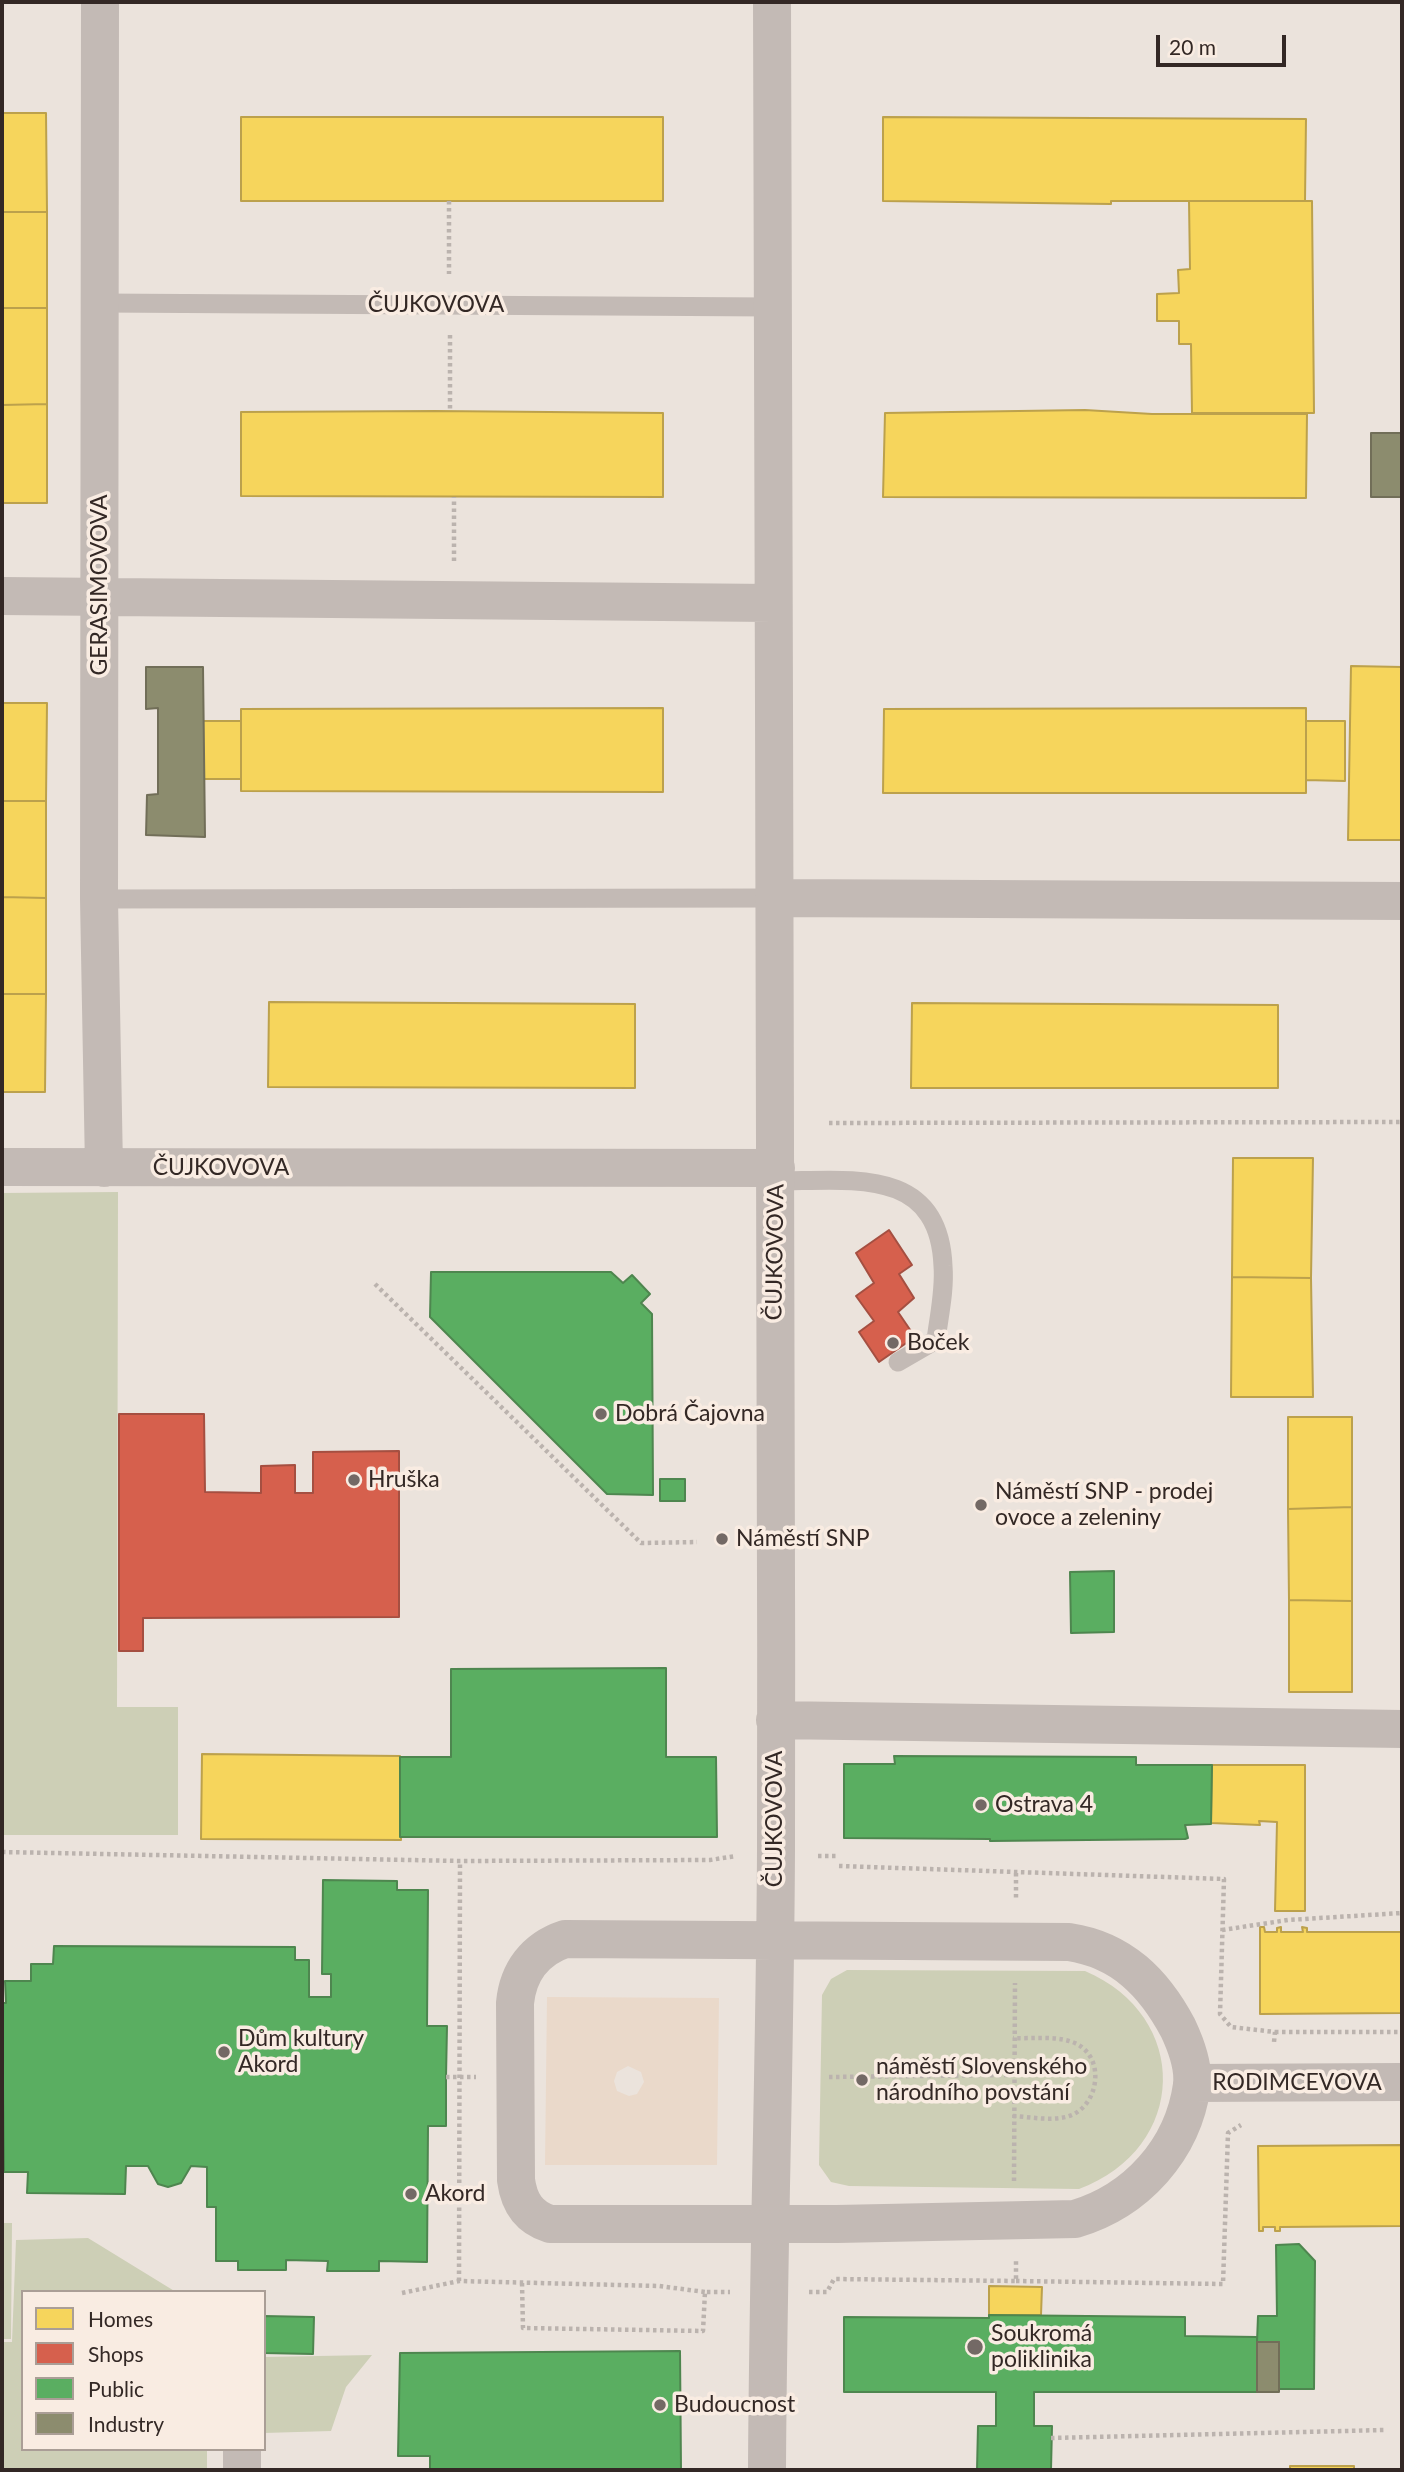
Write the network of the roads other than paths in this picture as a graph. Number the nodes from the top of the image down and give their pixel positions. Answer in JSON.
{"nodes":[{"id":1,"x":100,"y":2,"type":"edge"},
{"id":2,"x":772,"y":2,"type":"edge"},
{"id":3,"x":100,"y":303,"type":"junction"},
{"id":4,"x":772,"y":307,"type":"junction"},
{"id":5,"x":2,"y":596,"type":"edge"},
{"id":6,"x":100,"y":597,"type":"junction"},
{"id":7,"x":772,"y":603,"type":"junction"},
{"id":8,"x":775,"y":898,"type":"junction"},
{"id":9,"x":99,"y":899,"type":"junction"},
{"id":10,"x":1402,"y":901,"type":"edge"},
{"id":11,"x":2,"y":1167,"type":"edge"},
{"id":12,"x":104,"y":1168,"type":"junction"},
{"id":13,"x":776,"y":1174,"type":"junction"},
{"id":14,"x":898,"y":1362,"type":"dead end"},
{"id":15,"x":775,"y":1720,"type":"junction"},
{"id":16,"x":1402,"y":1729,"type":"edge"},
{"id":17,"x":773,"y":1939,"type":"junction"},
{"id":18,"x":1402,"y":2082,"type":"edge"},
{"id":19,"x":1192,"y":2083,"type":"junction"},
{"id":20,"x":768,"y":2224,"type":"junction"},
{"id":21,"x":242,"y":2451,"type":"edge"},
{"id":22,"x":242,"y":2470,"type":"edge"},
{"id":23,"x":766,"y":2470,"type":"edge"}],
"edges":[{"from":1,"to":3,"type":"street","name":"GERASIMOVOVA"},
{"from":2,"to":4,"type":"street","name":"ČUJKOVOVA"},
{"from":3,"to":4,"type":"lane","name":"ČUJKOVOVA"},
{"from":3,"to":6,"type":"street","name":"GERASIMOVOVA"},
{"from":4,"to":7,"type":"street","name":"ČUJKOVOVA"},
{"from":5,"to":6,"type":"street"},
{"from":6,"to":7,"type":"street"},
{"from":6,"to":9,"type":"street","name":"GERASIMOVOVA"},
{"from":7,"to":8,"type":"street","name":"ČUJKOVOVA"},
{"from":8,"to":9,"type":"lane"},
{"from":8,"to":10,"type":"street"},
{"from":8,"to":13,"type":"street","name":"ČUJKOVOVA"},
{"from":9,"to":12,"type":"street","name":"GERASIMOVOVA"},
{"from":11,"to":12,"type":"street","name":"ČUJKOVOVA"},
{"from":12,"to":13,"type":"street","name":"ČUJKOVOVA"},
{"from":13,"to":14,"type":"lane"},
{"from":13,"to":15,"type":"street","name":"ČUJKOVOVA"},
{"from":15,"to":16,"type":"street"},
{"from":15,"to":17,"type":"street","name":"ČUJKOVOVA"},
{"from":17,"to":19,"type":"street"},
{"from":17,"to":20,"type":"street","name":"ČUJKOVOVA"},
{"from":17,"to":20,"type":"street"},
{"from":18,"to":19,"type":"street","name":"RODIMCEVOVA"},
{"from":19,"to":20,"type":"street"},
{"from":20,"to":23,"type":"street","name":"ČUJKOVOVA"},
{"from":21,"to":22,"type":"street"}]}
